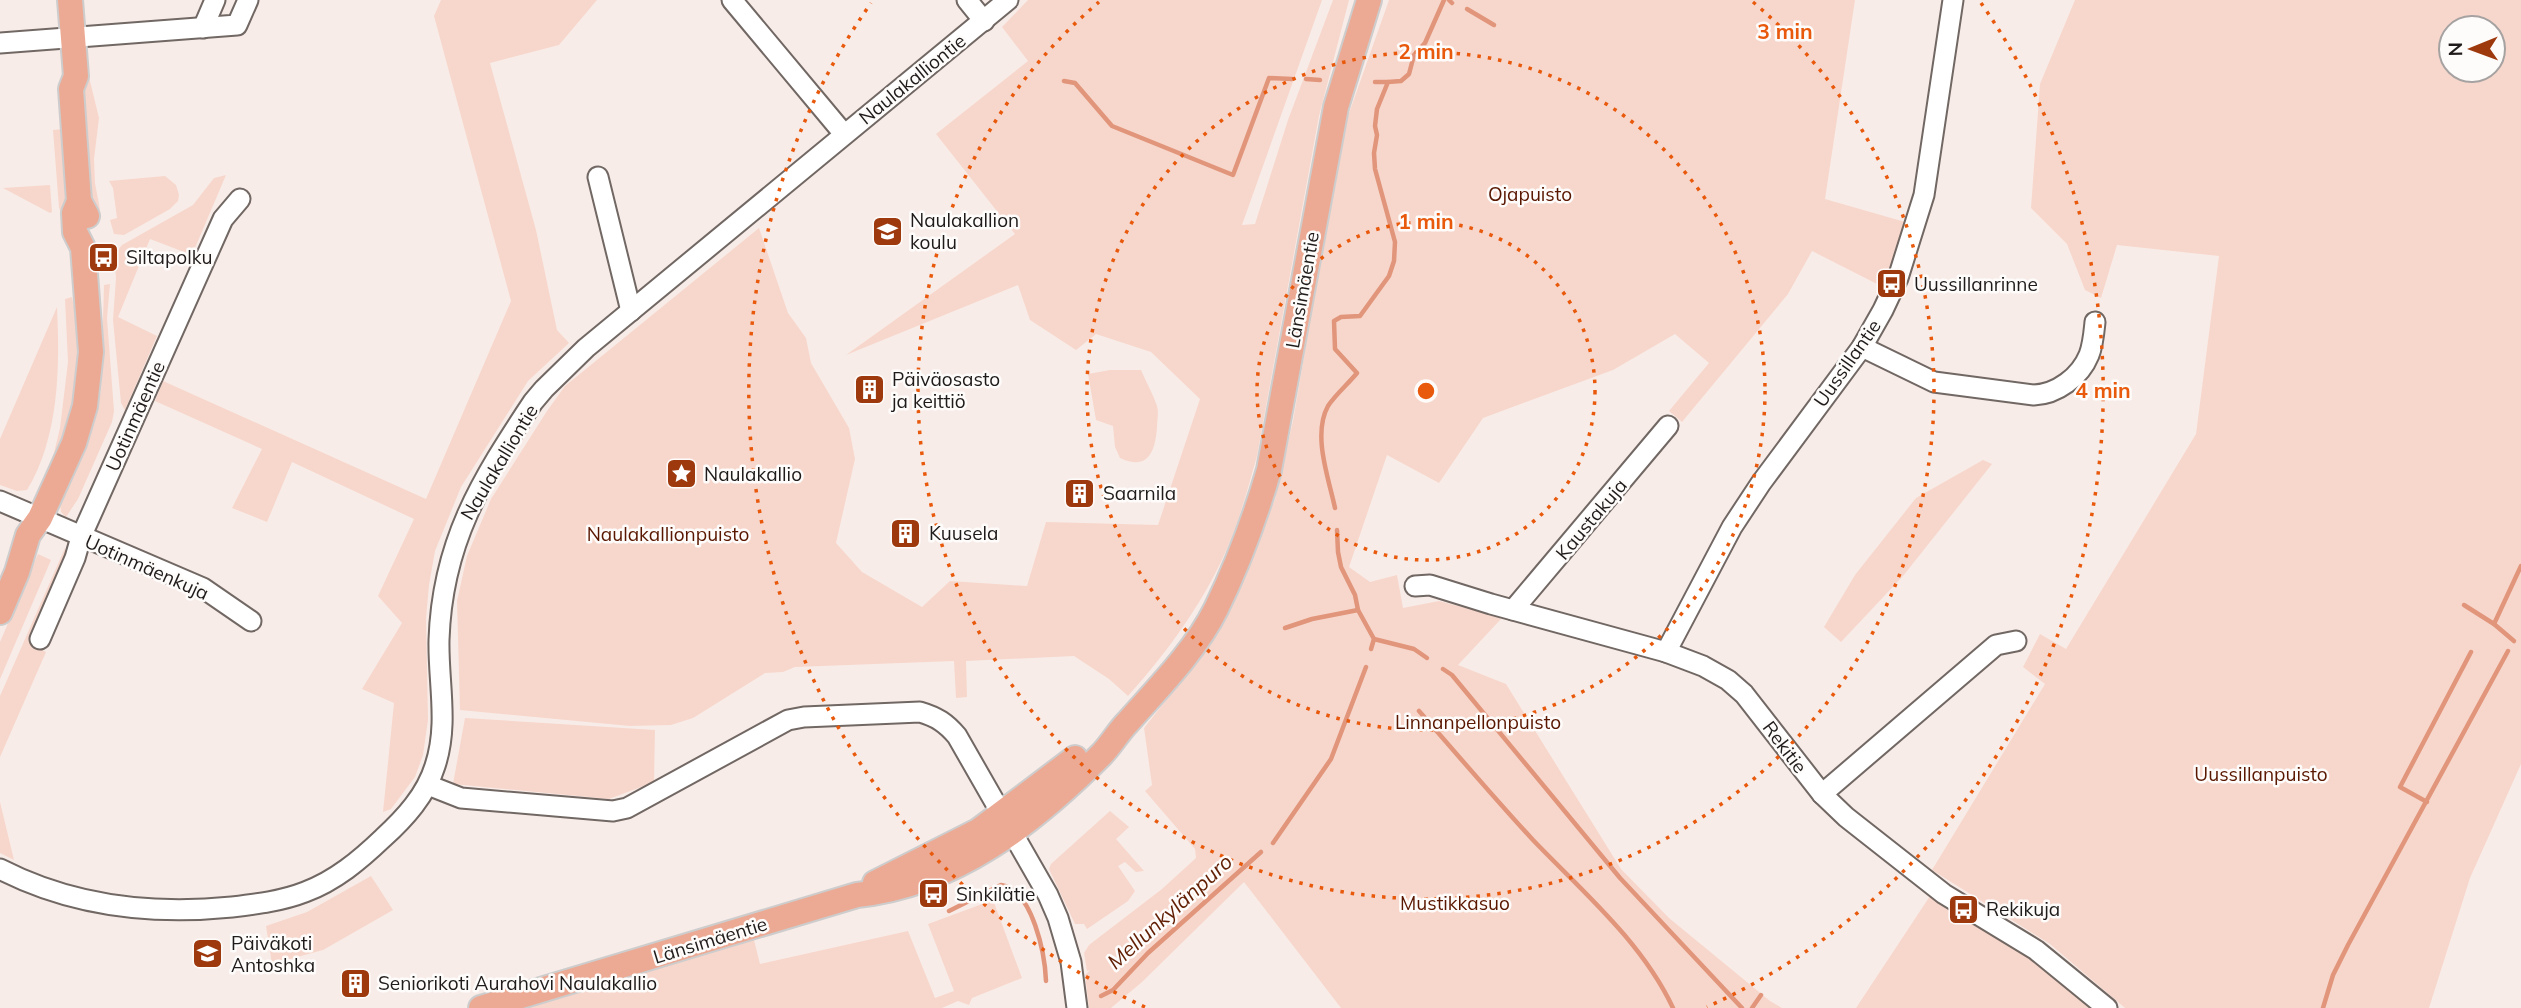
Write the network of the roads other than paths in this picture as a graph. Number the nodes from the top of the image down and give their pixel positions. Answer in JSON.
{"nodes":[{"id":1,"x":57,"y":0,"type":"edge"},
{"id":2,"x":70,"y":0,"type":"edge"},
{"id":3,"x":215,"y":0,"type":"edge"},
{"id":4,"x":248,"y":0,"type":"edge"},
{"id":5,"x":732,"y":0,"type":"edge"},
{"id":6,"x":967,"y":0,"type":"edge"},
{"id":7,"x":1008,"y":0,"type":"edge"},
{"id":8,"x":1953,"y":0,"type":"edge"},
{"id":9,"x":1369,"y":2,"type":"edge"},
{"id":10,"x":984,"y":21,"type":"junction"},
{"id":11,"x":203,"y":28,"type":"junction"},
{"id":12,"x":67,"y":37,"type":"junction"},
{"id":13,"x":0,"y":43,"type":"edge"},
{"id":14,"x":844,"y":134,"type":"junction"},
{"id":15,"x":598,"y":177,"type":"dead end"},
{"id":16,"x":240,"y":199,"type":"dead end"},
{"id":17,"x":631,"y":311,"type":"junction"},
{"id":18,"x":2095,"y":322,"type":"dead end"},
{"id":19,"x":1862,"y":346,"type":"junction"},
{"id":20,"x":1668,"y":426,"type":"dead end"},
{"id":21,"x":0,"y":501,"type":"edge"},
{"id":22,"x":40,"y":518,"type":"junction"},
{"id":23,"x":81,"y":537,"type":"junction"},
{"id":24,"x":1415,"y":586,"type":"dead end"},
{"id":25,"x":1513,"y":610,"type":"junction"},
{"id":26,"x":0,"y":612,"type":"edge"},
{"id":27,"x":251,"y":621,"type":"dead end"},
{"id":28,"x":40,"y":639,"type":"dead end"},
{"id":29,"x":2016,"y":641,"type":"dead end"},
{"id":30,"x":1666,"y":652,"type":"junction"},
{"id":31,"x":428,"y":785,"type":"junction"},
{"id":32,"x":1822,"y":794,"type":"junction"},
{"id":33,"x":1007,"y":823,"type":"junction"},
{"id":34,"x":0,"y":869,"type":"edge"},
{"id":35,"x":481,"y":1008,"type":"edge"},
{"id":36,"x":1077,"y":1008,"type":"edge"},
{"id":37,"x":2107,"y":1008,"type":"edge"}],
"edges":[{"from":1,"to":12,"type":"main road"},
{"from":2,"to":12,"type":"main road"},
{"from":3,"to":11,"type":"street"},
{"from":4,"to":11,"type":"street"},
{"from":5,"to":14,"type":"street"},
{"from":6,"to":10,"type":"street"},
{"from":7,"to":10,"type":"street","name":"Naulakalliontie"},
{"from":8,"to":19,"type":"street","name":"Uussillantie"},
{"from":9,"to":33,"type":"main road","name":"Länsimäentie"},
{"from":10,"to":14,"type":"street","name":"Naulakalliontie"},
{"from":11,"to":12,"type":"street"},
{"from":12,"to":13,"type":"street"},
{"from":12,"to":22,"type":"main road"},
{"from":14,"to":17,"type":"street","name":"Naulakalliontie"},
{"from":15,"to":17,"type":"street"},
{"from":16,"to":23,"type":"street","name":"Uotinmäentie"},
{"from":17,"to":31,"type":"street","name":"Naulakalliontie"},
{"from":18,"to":19,"type":"street"},
{"from":19,"to":30,"type":"street","name":"Uussillantie"},
{"from":20,"to":25,"type":"street","name":"Kaustakuja"},
{"from":21,"to":22,"type":"street","name":"Uotinmäenkuja"},
{"from":22,"to":23,"type":"street","name":"Uotinmäenkuja"},
{"from":22,"to":26,"type":"main road"},
{"from":23,"to":27,"type":"street","name":"Uotinmäenkuja"},
{"from":23,"to":28,"type":"street","name":"Uotinmäentie"},
{"from":24,"to":25,"type":"street","name":"Rekitie"},
{"from":25,"to":30,"type":"street","name":"Rekitie"},
{"from":29,"to":32,"type":"street"},
{"from":30,"to":32,"type":"street","name":"Rekitie"},
{"from":31,"to":33,"type":"street"},
{"from":31,"to":34,"type":"street","name":"Naulakalliontie"},
{"from":32,"to":37,"type":"street","name":"Rekitie"},
{"from":33,"to":35,"type":"main road","name":"Länsimäentie"},
{"from":33,"to":36,"type":"street"}]}
